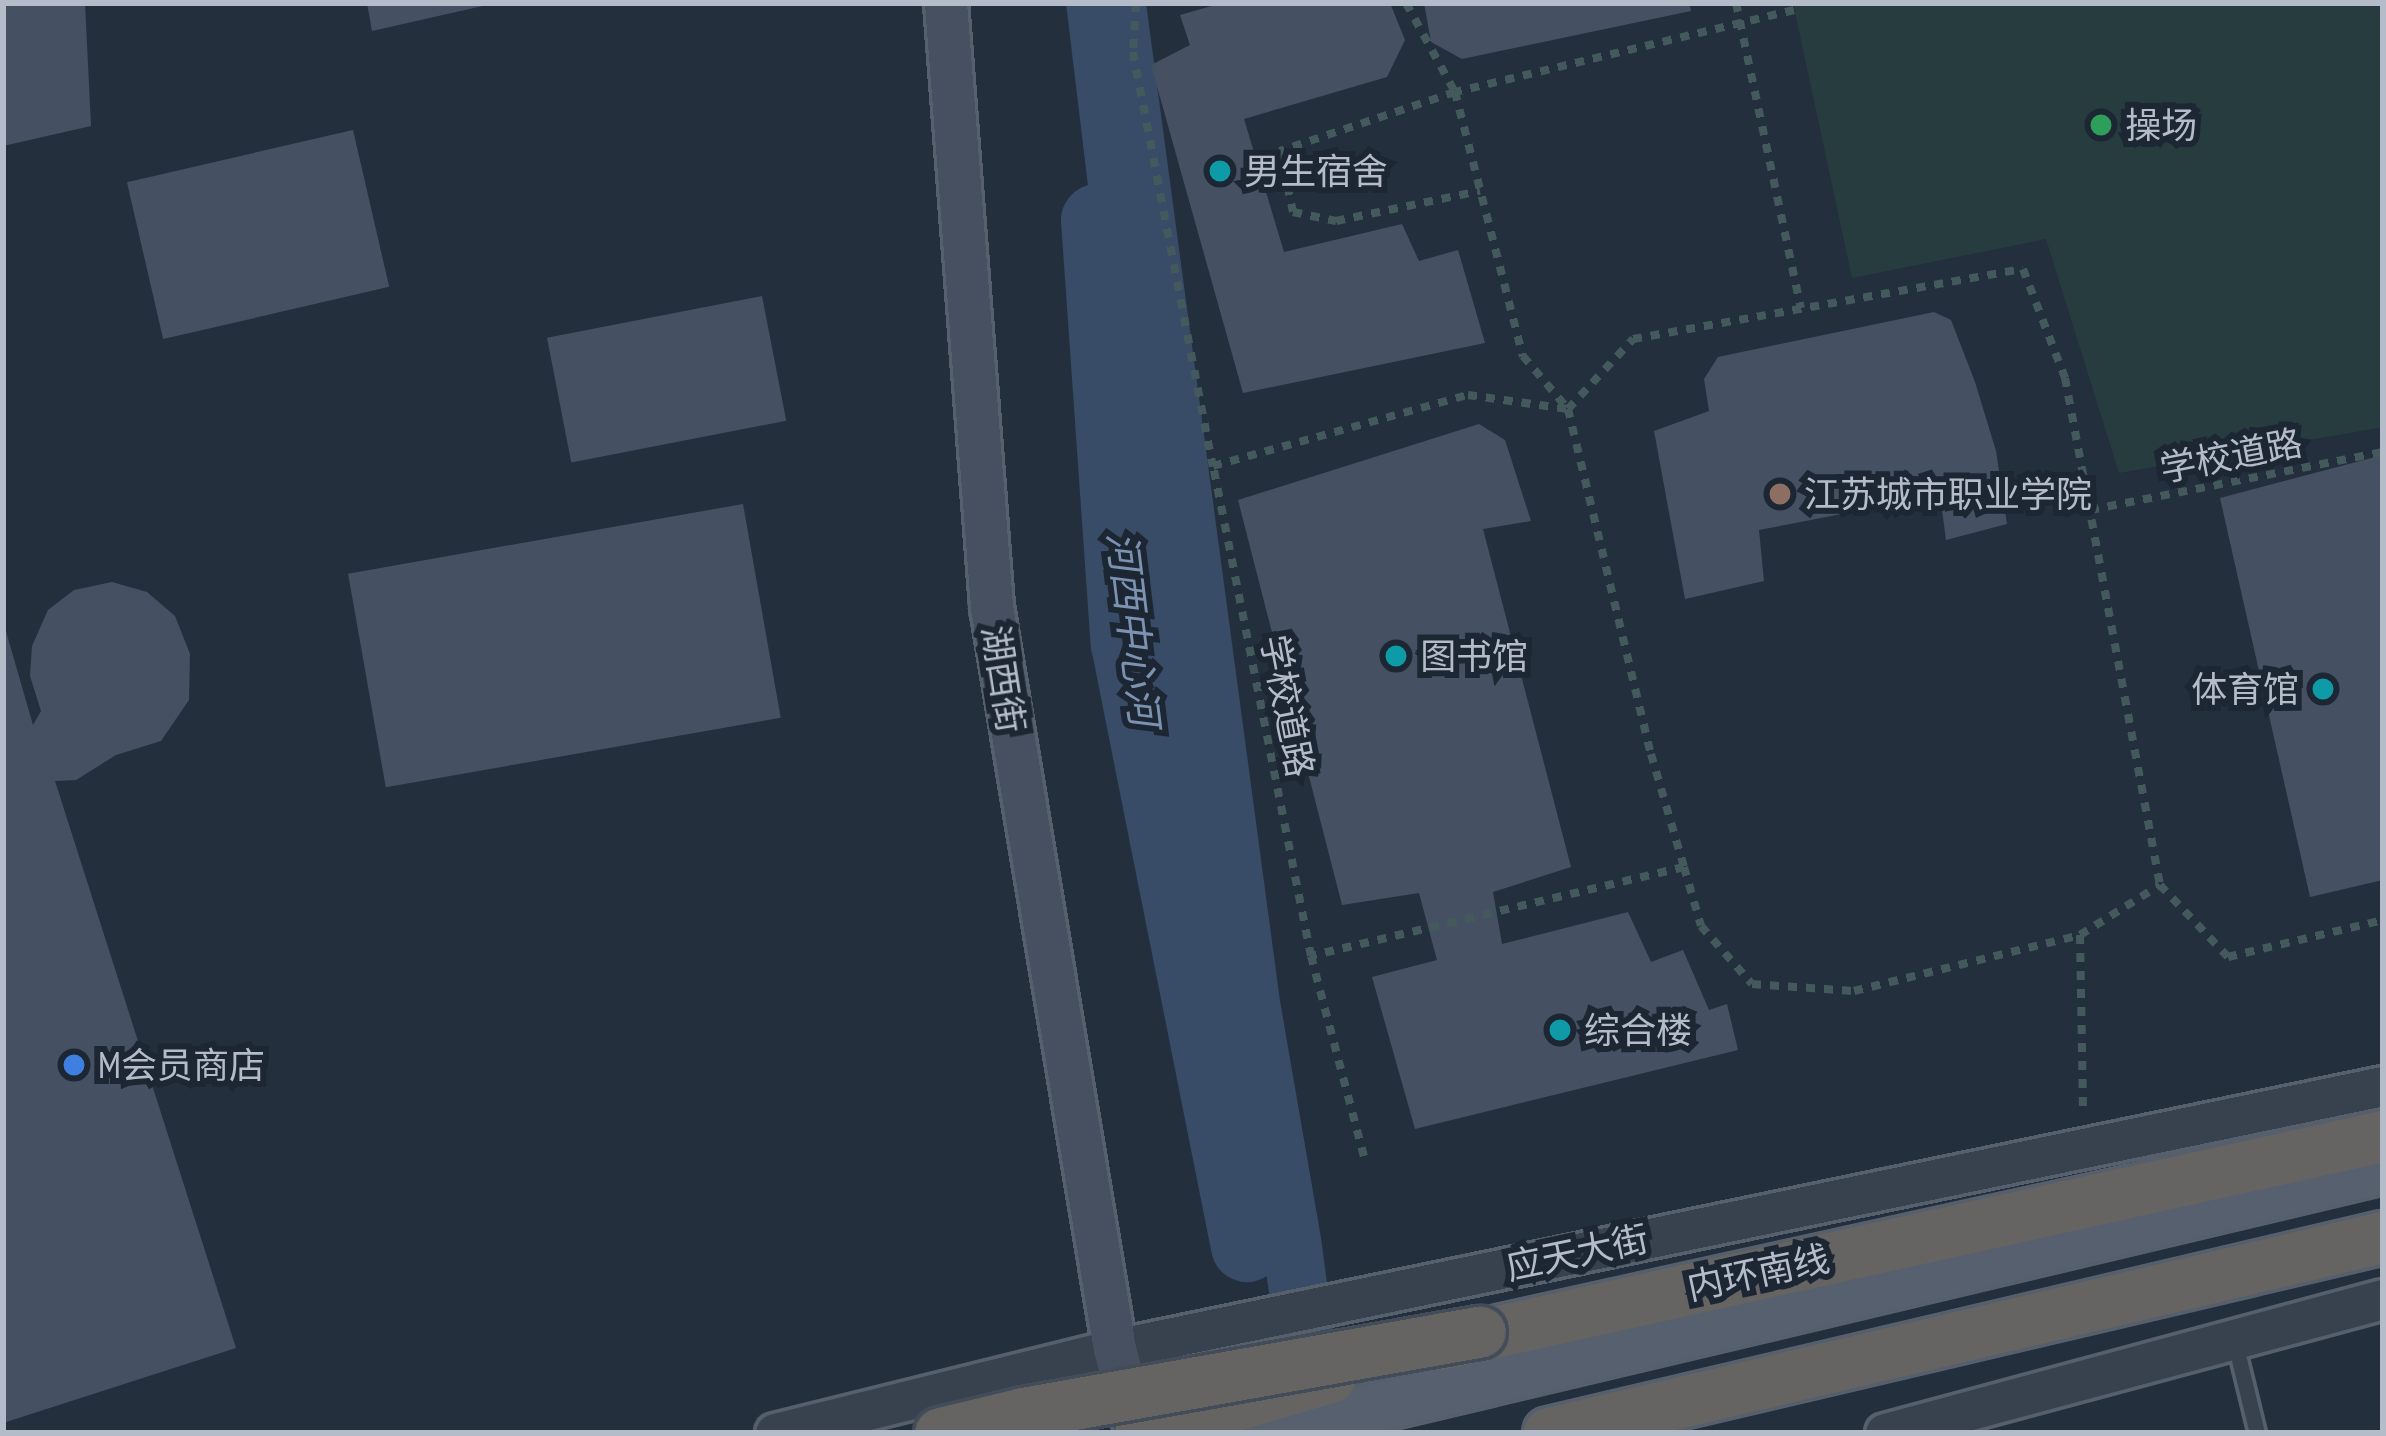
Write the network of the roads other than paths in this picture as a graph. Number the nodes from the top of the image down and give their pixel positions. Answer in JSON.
{"nodes":[{"id":1,"x":946,"y":3,"type":"edge"},
{"id":2,"x":2383,"y":1086,"type":"edge"},
{"id":3,"x":2383,"y":1136,"type":"edge"},
{"id":4,"x":2383,"y":1168,"type":"edge"},
{"id":5,"x":2383,"y":1197,"type":"edge"},
{"id":6,"x":2383,"y":1237,"type":"edge"},
{"id":7,"x":2383,"y":1299,"type":"edge"},
{"id":8,"x":1480,"y":1332,"type":"junction"},
{"id":9,"x":2233,"y":1336,"type":"junction"},
{"id":10,"x":1114,"y":1348,"type":"junction"},
{"id":11,"x":775,"y":1433,"type":"edge"},
{"id":12,"x":940,"y":1433,"type":"edge"},
{"id":13,"x":1138,"y":1433,"type":"edge"},
{"id":14,"x":1269,"y":1433,"type":"edge"},
{"id":15,"x":1401,"y":1433,"type":"edge"},
{"id":16,"x":1549,"y":1433,"type":"edge"},
{"id":17,"x":1885,"y":1433,"type":"edge"},
{"id":18,"x":2257,"y":1433,"type":"edge"}],
"edges":[{"from":1,"to":10,"type":"main road","name":"湖西街"},
{"from":2,"to":10,"type":"street","name":"应天大街"},
{"from":3,"to":8,"type":"highway","name":"内环南线"},
{"from":4,"to":14,"type":"main road"},
{"from":5,"to":15,"type":"main road"},
{"from":6,"to":16,"type":"highway"},
{"from":7,"to":9,"type":"street"},
{"from":8,"to":12,"type":"highway","bridge":true},
{"from":8,"to":13,"type":"highway","name":"内环南线","bridge":true},
{"from":9,"to":17,"type":"street"},
{"from":9,"to":18,"type":"lane"},
{"from":10,"to":11,"type":"street","name":"应天大街"},
{"from":10,"to":13,"type":"main road","name":"湖西街"}]}
